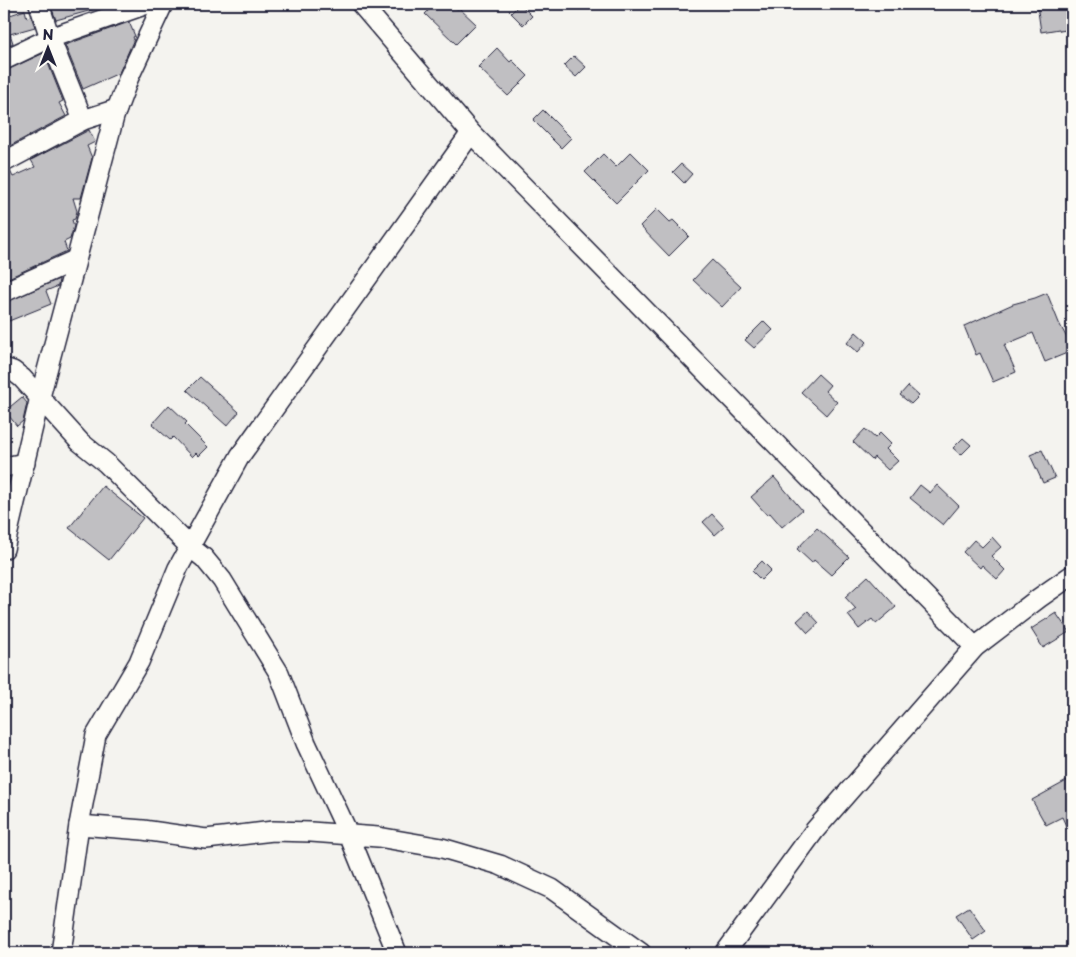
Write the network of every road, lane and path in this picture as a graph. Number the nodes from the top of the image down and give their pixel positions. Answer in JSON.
{"nodes":[{"id":1,"x":39,"y":4,"type":"edge"},
{"id":2,"x":147,"y":4,"type":"edge"},
{"id":3,"x":163,"y":4,"type":"edge"},
{"id":4,"x":361,"y":4,"type":"edge"},
{"id":5,"x":50,"y":38,"type":"junction"},
{"id":6,"x":4,"y":60,"type":"edge"},
{"id":7,"x":117,"y":109,"type":"junction"},
{"id":8,"x":84,"y":120,"type":"junction"},
{"id":9,"x":471,"y":133,"type":"junction"},
{"id":10,"x":4,"y":162,"type":"edge"},
{"id":11,"x":75,"y":260,"type":"junction"},
{"id":12,"x":4,"y":292,"type":"edge"},
{"id":13,"x":4,"y":368,"type":"edge"},
{"id":14,"x":40,"y":397,"type":"junction"},
{"id":15,"x":24,"y":463,"type":"junction"},
{"id":16,"x":4,"y":467,"type":"edge"},
{"id":17,"x":190,"y":547,"type":"junction"},
{"id":18,"x":4,"y":549,"type":"edge"},
{"id":19,"x":1072,"y":575,"type":"edge"},
{"id":20,"x":975,"y":647,"type":"junction"},
{"id":21,"x":79,"y":825,"type":"junction"},
{"id":22,"x":349,"y":835,"type":"junction"},
{"id":23,"x":61,"y":953,"type":"edge"},
{"id":24,"x":397,"y":953,"type":"edge"},
{"id":25,"x":641,"y":953,"type":"edge"},
{"id":26,"x":725,"y":953,"type":"edge"}],
"edges":[{"from":1,"to":5,"type":"street"},
{"from":2,"to":5,"type":"street"},
{"from":3,"to":7,"type":"street"},
{"from":4,"to":9,"type":"street"},
{"from":5,"to":6,"type":"street"},
{"from":5,"to":8,"type":"street"},
{"from":7,"to":8,"type":"street"},
{"from":7,"to":11,"type":"street"},
{"from":8,"to":10,"type":"street"},
{"from":9,"to":17,"type":"street"},
{"from":9,"to":20,"type":"street"},
{"from":11,"to":12,"type":"street"},
{"from":11,"to":14,"type":"street"},
{"from":13,"to":14,"type":"street"},
{"from":14,"to":15,"type":"street"},
{"from":14,"to":17,"type":"street"},
{"from":15,"to":16,"type":"street"},
{"from":15,"to":18,"type":"street"},
{"from":17,"to":21,"type":"street"},
{"from":17,"to":22,"type":"street"},
{"from":19,"to":20,"type":"street"},
{"from":20,"to":26,"type":"street"},
{"from":21,"to":22,"type":"street"},
{"from":21,"to":23,"type":"street"},
{"from":22,"to":24,"type":"street"},
{"from":22,"to":25,"type":"street"}]}
